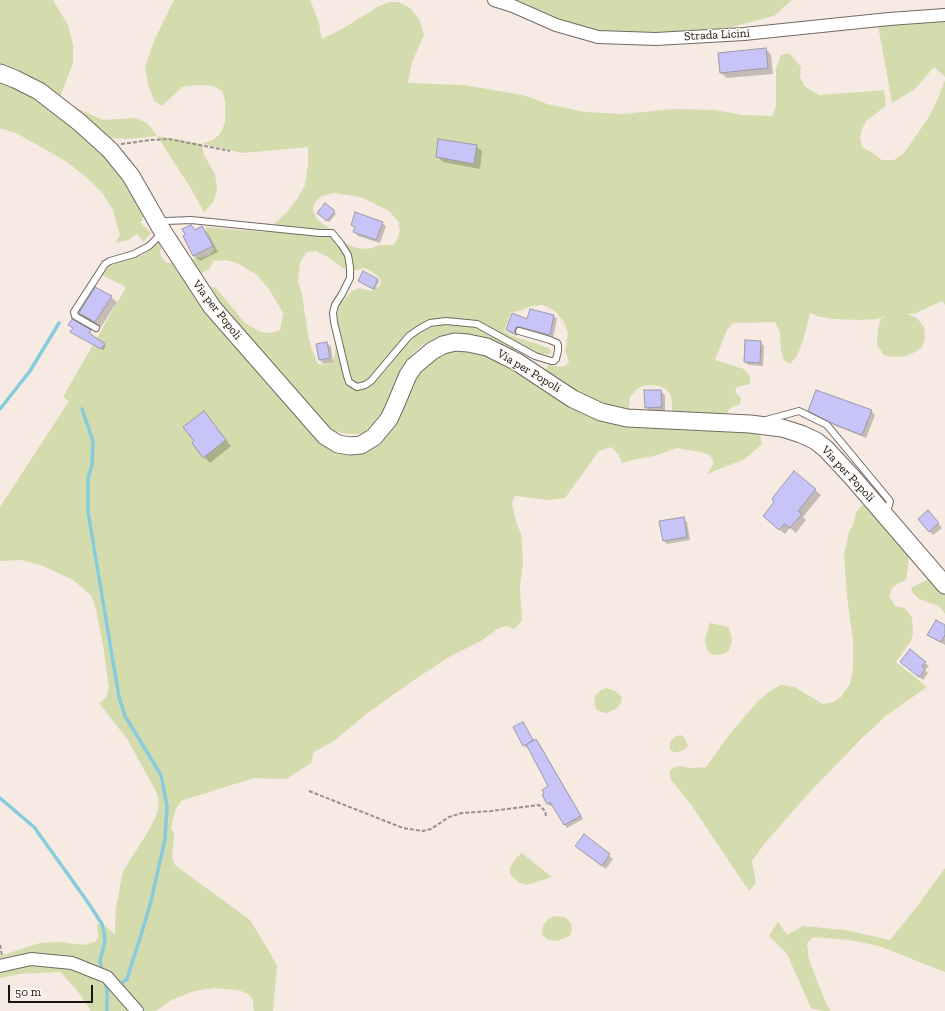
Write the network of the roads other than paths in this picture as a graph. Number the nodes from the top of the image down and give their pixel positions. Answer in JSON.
{"nodes":[{"id":1,"x":494,"y":0,"type":"edge"},
{"id":2,"x":945,"y":15,"type":"edge"},
{"id":3,"x":0,"y":73,"type":"edge"},
{"id":4,"x":160,"y":227,"type":"junction"},
{"id":5,"x":96,"y":328,"type":"dead end"},
{"id":6,"x":519,"y":331,"type":"dead end"},
{"id":7,"x":526,"y":359,"type":"junction"},
{"id":8,"x":945,"y":585,"type":"edge"},
{"id":9,"x":0,"y":966,"type":"edge"},
{"id":10,"x":137,"y":1011,"type":"edge"}],
"edges":[{"from":1,"to":2,"type":"street","name":"Strada Licini"},
{"from":3,"to":4,"type":"main road","name":"Via per Popoli"},
{"from":4,"to":5,"type":"lane"},
{"from":4,"to":7,"type":"main road","name":"Via per Popoli"},
{"from":4,"to":7,"type":"lane"},
{"from":6,"to":7,"type":"lane"},
{"from":7,"to":8,"type":"main road","name":"Via per Popoli"},
{"from":9,"to":10,"type":"street"}]}
